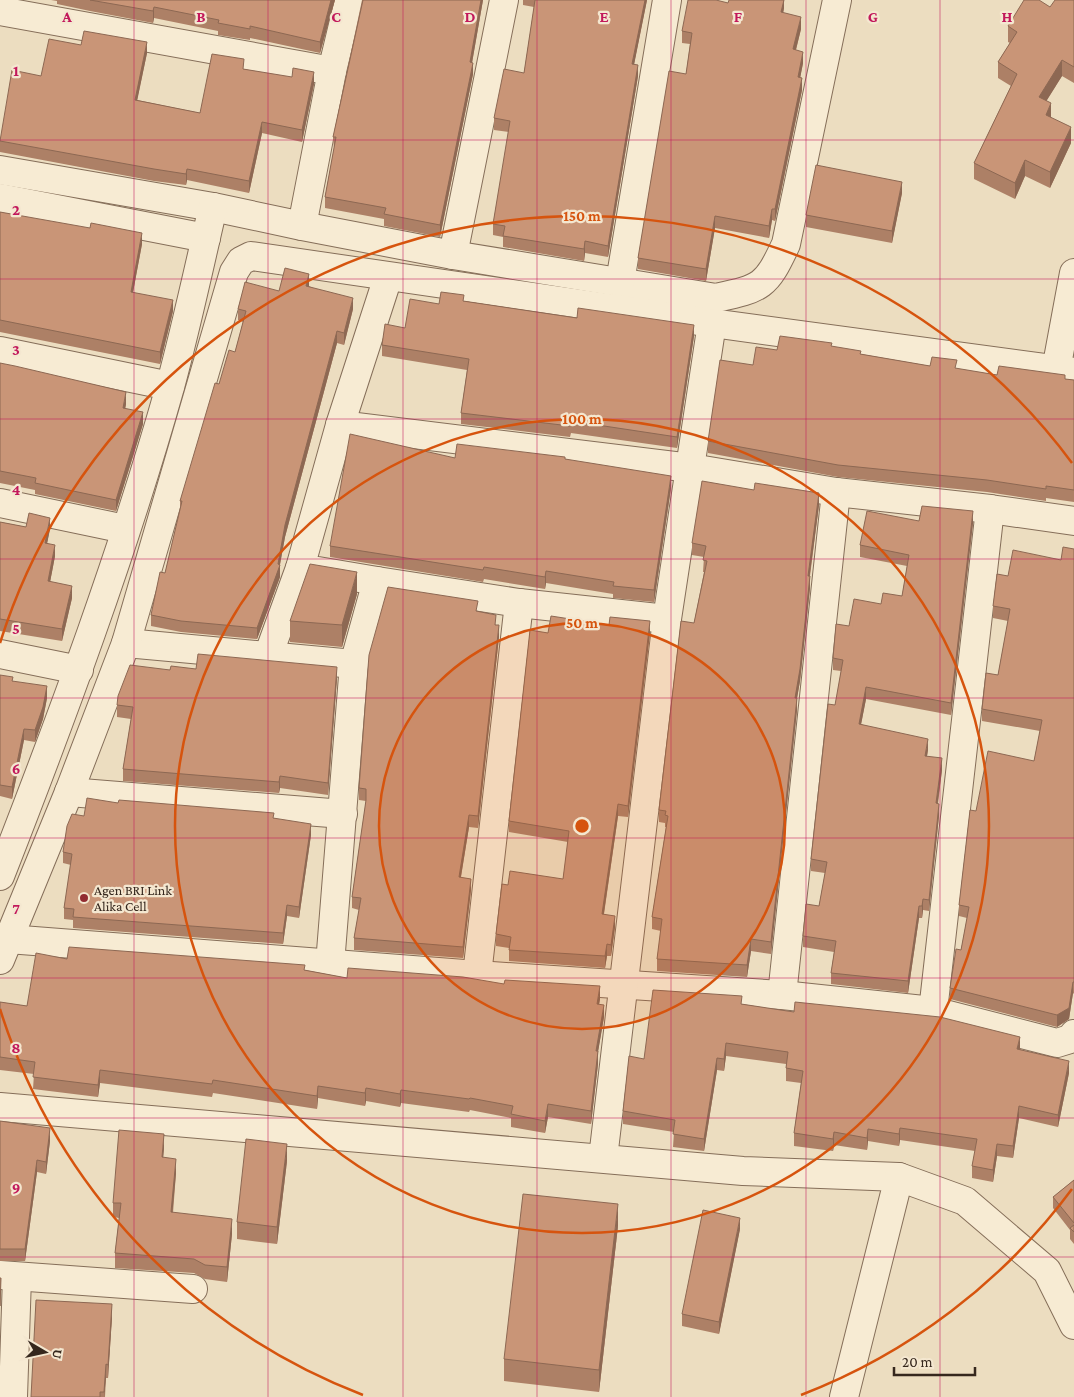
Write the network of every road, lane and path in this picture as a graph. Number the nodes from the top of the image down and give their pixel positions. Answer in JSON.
{"nodes":[{"id":1,"x":349,"y":0,"type":"edge"},
{"id":2,"x":504,"y":0,"type":"edge"},
{"id":3,"x":667,"y":0,"type":"edge"},
{"id":4,"x":837,"y":0,"type":"edge"},
{"id":5,"x":0,"y":11,"type":"edge"},
{"id":6,"x":332,"y":71,"type":"junction"},
{"id":7,"x":0,"y":170,"type":"edge"},
{"id":8,"x":0,"y":198,"type":"edge"},
{"id":9,"x":213,"y":207,"type":"junction"},
{"id":10,"x":302,"y":226,"type":"junction"},
{"id":11,"x":206,"y":238,"type":"junction"},
{"id":12,"x":453,"y":255,"type":"junction"},
{"id":13,"x":1074,"y":273,"type":"edge"},
{"id":14,"x":388,"y":277,"type":"junction"},
{"id":15,"x":620,"y":282,"type":"junction"},
{"id":16,"x":712,"y":323,"type":"junction"},
{"id":17,"x":0,"y":352,"type":"edge"},
{"id":18,"x":1065,"y":371,"type":"edge"},
{"id":19,"x":170,"y":386,"type":"junction"},
{"id":20,"x":340,"y":425,"type":"junction"},
{"id":21,"x":691,"y":468,"type":"junction"},
{"id":22,"x":836,"y":492,"type":"junction"},
{"id":23,"x":0,"y":503,"type":"edge"},
{"id":24,"x":990,"y":509,"type":"junction"},
{"id":25,"x":1074,"y":521,"type":"edge"},
{"id":26,"x":125,"y":529,"type":"junction"},
{"id":27,"x":300,"y":568,"type":"junction"},
{"id":28,"x":377,"y":581,"type":"junction"},
{"id":29,"x":519,"y":603,"type":"junction"},
{"id":30,"x":667,"y":618,"type":"junction"},
{"id":31,"x":126,"y":643,"type":"junction"},
{"id":32,"x":0,"y":654,"type":"edge"},
{"id":33,"x":268,"y":656,"type":"junction"},
{"id":34,"x":354,"y":664,"type":"junction"},
{"id":35,"x":79,"y":670,"type":"junction"},
{"id":36,"x":69,"y":792,"type":"junction"},
{"id":37,"x":12,"y":814,"type":"edge"},
{"id":38,"x":343,"y":814,"type":"junction"},
{"id":39,"x":0,"y":876,"type":"edge"},
{"id":40,"x":4,"y":949,"type":"edge"},
{"id":41,"x":330,"y":964,"type":"junction"},
{"id":42,"x":477,"y":975,"type":"junction"},
{"id":43,"x":624,"y":984,"type":"junction"},
{"id":44,"x":782,"y":995,"type":"junction"},
{"id":45,"x":933,"y":1011,"type":"junction"},
{"id":46,"x":1074,"y":1034,"type":"edge"},
{"id":47,"x":0,"y":1107,"type":"edge"},
{"id":48,"x":603,"y":1158,"type":"junction"},
{"id":49,"x":899,"y":1177,"type":"junction"},
{"id":50,"x":9,"y":1276,"type":"edge"},
{"id":51,"x":193,"y":1289,"type":"dead end"},
{"id":52,"x":1074,"y":1325,"type":"edge"},
{"id":53,"x":13,"y":1397,"type":"edge"},
{"id":54,"x":844,"y":1397,"type":"edge"}],
"edges":[{"from":1,"to":6,"type":"street"},
{"from":2,"to":12,"type":"street"},
{"from":3,"to":15,"type":"street"},
{"from":4,"to":15,"type":"street"},
{"from":5,"to":6,"type":"street"},
{"from":6,"to":10,"type":"street"},
{"from":7,"to":9,"type":"street"},
{"from":8,"to":11,"type":"street"},
{"from":9,"to":10,"type":"street"},
{"from":9,"to":11,"type":"street"},
{"from":10,"to":12,"type":"street"},
{"from":11,"to":19,"type":"street"},
{"from":12,"to":15,"type":"street"},
{"from":13,"to":18,"type":"street"},
{"from":14,"to":16,"type":"street"},
{"from":14,"to":20,"type":"street"},
{"from":14,"to":31,"type":"street"},
{"from":16,"to":18,"type":"street"},
{"from":16,"to":21,"type":"street"},
{"from":17,"to":19,"type":"street"},
{"from":19,"to":26,"type":"street"},
{"from":20,"to":21,"type":"street"},
{"from":20,"to":27,"type":"street"},
{"from":21,"to":22,"type":"street"},
{"from":21,"to":30,"type":"street"},
{"from":22,"to":24,"type":"street"},
{"from":22,"to":44,"type":"street"},
{"from":23,"to":26,"type":"street"},
{"from":24,"to":25,"type":"street"},
{"from":24,"to":45,"type":"street"},
{"from":26,"to":35,"type":"street"},
{"from":27,"to":28,"type":"street"},
{"from":27,"to":33,"type":"street"},
{"from":28,"to":29,"type":"street"},
{"from":28,"to":34,"type":"street"},
{"from":29,"to":30,"type":"street"},
{"from":29,"to":42,"type":"street"},
{"from":30,"to":43,"type":"street"},
{"from":31,"to":33,"type":"street"},
{"from":31,"to":36,"type":"street"},
{"from":32,"to":35,"type":"street"},
{"from":33,"to":34,"type":"street"},
{"from":34,"to":38,"type":"street"},
{"from":35,"to":37,"type":"street"},
{"from":36,"to":38,"type":"street"},
{"from":36,"to":40,"type":"street"},
{"from":37,"to":39,"type":"street"},
{"from":38,"to":41,"type":"street"},
{"from":40,"to":41,"type":"street"},
{"from":41,"to":42,"type":"street"},
{"from":42,"to":43,"type":"street"},
{"from":43,"to":44,"type":"street"},
{"from":43,"to":48,"type":"street"},
{"from":44,"to":45,"type":"street"},
{"from":45,"to":46,"type":"street"},
{"from":47,"to":48,"type":"street"},
{"from":48,"to":49,"type":"street"},
{"from":49,"to":52,"type":"street"},
{"from":49,"to":54,"type":"street"},
{"from":50,"to":51,"type":"street"},
{"from":50,"to":53,"type":"street"}]}
